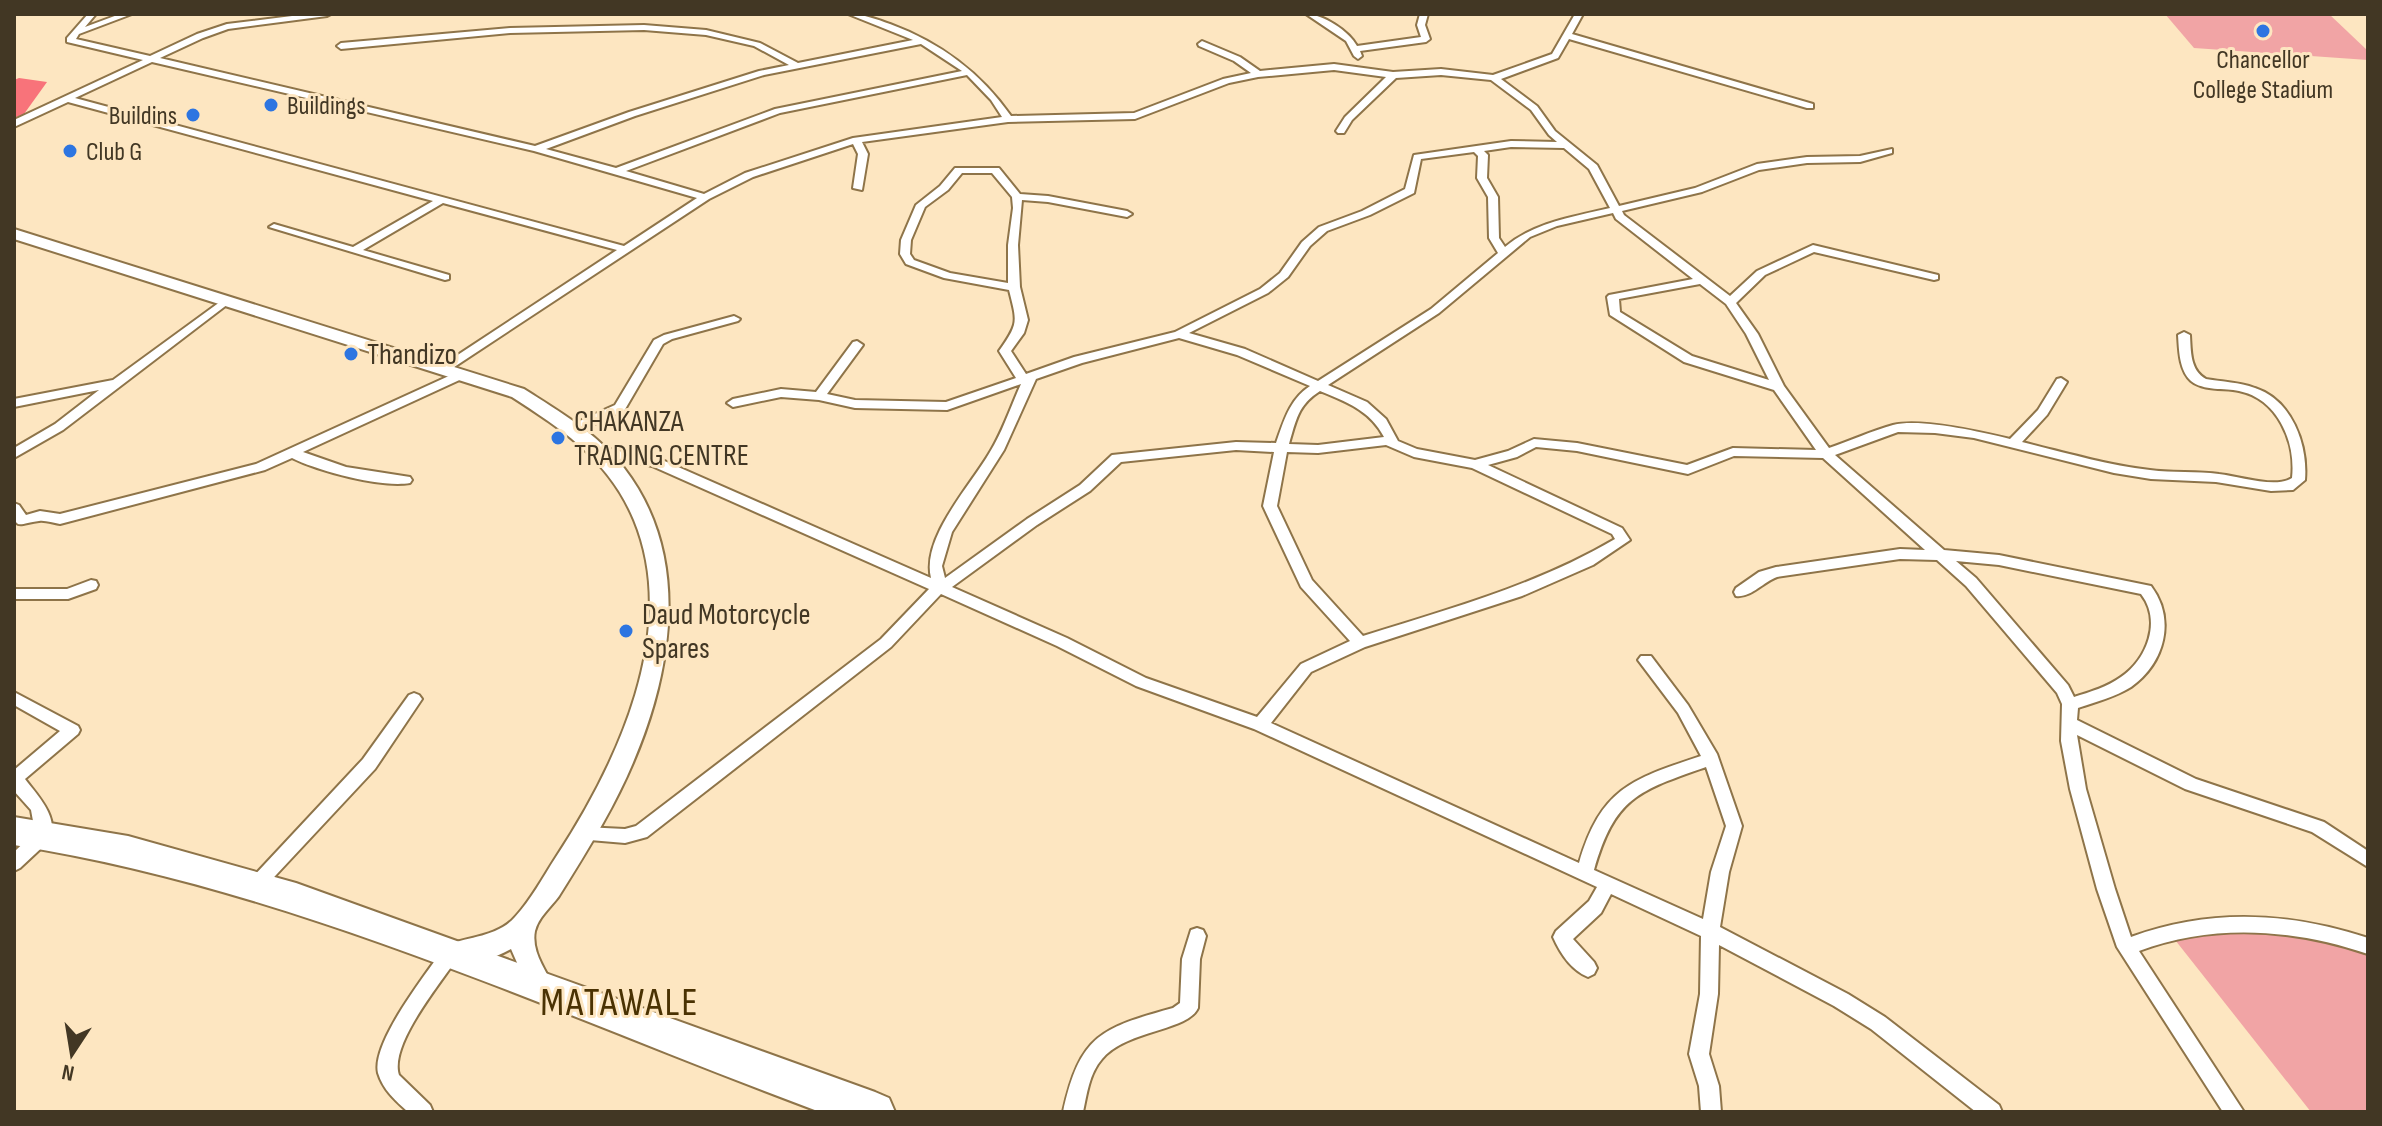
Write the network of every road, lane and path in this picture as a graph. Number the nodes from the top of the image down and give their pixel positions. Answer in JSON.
{"nodes":[{"id":1,"x":92,"y":14,"type":"edge"},
{"id":2,"x":128,"y":14,"type":"edge"},
{"id":3,"x":327,"y":14,"type":"edge"},
{"id":4,"x":852,"y":14,"type":"edge"},
{"id":5,"x":1310,"y":14,"type":"edge"},
{"id":6,"x":1424,"y":14,"type":"edge"},
{"id":7,"x":1579,"y":14,"type":"edge"},
{"id":8,"x":604,"y":17,"type":"edge"},
{"id":9,"x":73,"y":36,"type":"junction"},
{"id":10,"x":1569,"y":36,"type":"junction"},
{"id":11,"x":922,"y":41,"type":"junction"},
{"id":12,"x":1202,"y":44,"type":"dead end"},
{"id":13,"x":341,"y":46,"type":"dead end"},
{"id":14,"x":1355,"y":49,"type":"junction"},
{"id":15,"x":152,"y":58,"type":"junction"},
{"id":16,"x":794,"y":64,"type":"junction"},
{"id":17,"x":1366,"y":70,"type":"junction"},
{"id":18,"x":970,"y":72,"type":"junction"},
{"id":19,"x":1258,"y":74,"type":"junction"},
{"id":20,"x":1393,"y":75,"type":"junction"},
{"id":21,"x":1494,"y":78,"type":"junction"},
{"id":22,"x":67,"y":99,"type":"junction"},
{"id":23,"x":1810,"y":106,"type":"dead end"},
{"id":24,"x":1008,"y":119,"type":"junction"},
{"id":25,"x":14,"y":124,"type":"edge"},
{"id":26,"x":1341,"y":131,"type":"dead end"},
{"id":27,"x":856,"y":140,"type":"junction"},
{"id":28,"x":1564,"y":145,"type":"junction"},
{"id":29,"x":1476,"y":148,"type":"junction"},
{"id":30,"x":536,"y":149,"type":"junction"},
{"id":31,"x":1889,"y":151,"type":"dead end"},
{"id":32,"x":618,"y":171,"type":"junction"},
{"id":33,"x":858,"y":188,"type":"dead end"},
{"id":34,"x":705,"y":197,"type":"junction"},
{"id":35,"x":1017,"y":197,"type":"junction"},
{"id":36,"x":442,"y":200,"type":"junction"},
{"id":37,"x":1615,"y":210,"type":"junction"},
{"id":38,"x":1127,"y":214,"type":"dead end"},
{"id":39,"x":274,"y":227,"type":"dead end"},
{"id":40,"x":14,"y":234,"type":"edge"},
{"id":41,"x":624,"y":249,"type":"junction"},
{"id":42,"x":355,"y":250,"type":"junction"},
{"id":43,"x":1503,"y":253,"type":"junction"},
{"id":44,"x":445,"y":277,"type":"dead end"},
{"id":45,"x":1934,"y":277,"type":"dead end"},
{"id":46,"x":1699,"y":281,"type":"junction"},
{"id":47,"x":1014,"y":287,"type":"junction"},
{"id":48,"x":224,"y":302,"type":"junction"},
{"id":49,"x":1730,"y":302,"type":"junction"},
{"id":50,"x":734,"y":319,"type":"dead end"},
{"id":51,"x":1179,"y":334,"type":"junction"},
{"id":52,"x":2184,"y":335,"type":"dead end"},
{"id":53,"x":857,"y":345,"type":"dead end"},
{"id":54,"x":453,"y":372,"type":"junction"},
{"id":55,"x":1027,"y":377,"type":"junction"},
{"id":56,"x":2061,"y":382,"type":"dead end"},
{"id":57,"x":118,"y":384,"type":"junction"},
{"id":58,"x":1316,"y":385,"type":"junction"},
{"id":59,"x":1778,"y":387,"type":"junction"},
{"id":60,"x":819,"y":396,"type":"junction"},
{"id":61,"x":14,"y":403,"type":"edge"},
{"id":62,"x":733,"y":403,"type":"dead end"},
{"id":63,"x":577,"y":427,"type":"junction"},
{"id":64,"x":1392,"y":441,"type":"junction"},
{"id":65,"x":2013,"y":443,"type":"junction"},
{"id":66,"x":1281,"y":448,"type":"junction"},
{"id":67,"x":291,"y":452,"type":"junction"},
{"id":68,"x":604,"y":452,"type":"junction"},
{"id":69,"x":14,"y":454,"type":"edge"},
{"id":70,"x":1826,"y":454,"type":"junction"},
{"id":71,"x":1475,"y":464,"type":"junction"},
{"id":72,"x":405,"y":480,"type":"dead end"},
{"id":73,"x":14,"y":508,"type":"edge"},
{"id":74,"x":1943,"y":555,"type":"junction"},
{"id":75,"x":91,"y":585,"type":"dead end"},
{"id":76,"x":940,"y":586,"type":"junction"},
{"id":77,"x":1741,"y":592,"type":"dead end"},
{"id":78,"x":14,"y":594,"type":"edge"},
{"id":79,"x":1360,"y":643,"type":"junction"},
{"id":80,"x":1646,"y":660,"type":"dead end"},
{"id":81,"x":14,"y":698,"type":"edge"},
{"id":82,"x":414,"y":699,"type":"dead end"},
{"id":83,"x":2070,"y":704,"type":"junction"},
{"id":84,"x":2070,"y":724,"type":"junction"},
{"id":85,"x":1260,"y":725,"type":"junction"},
{"id":86,"x":1711,"y":759,"type":"junction"},
{"id":87,"x":29,"y":833,"type":"edge"},
{"id":88,"x":584,"y":834,"type":"junction"},
{"id":89,"x":2368,"y":860,"type":"edge"},
{"id":90,"x":14,"y":863,"type":"edge"},
{"id":91,"x":1585,"y":873,"type":"junction"},
{"id":92,"x":1608,"y":884,"type":"junction"},
{"id":93,"x":256,"y":885,"type":"junction"},
{"id":94,"x":522,"y":927,"type":"junction"},
{"id":95,"x":1710,"y":931,"type":"junction"},
{"id":96,"x":1197,"y":936,"type":"dead end"},
{"id":97,"x":2368,"y":946,"type":"edge"},
{"id":98,"x":2126,"y":947,"type":"junction"},
{"id":99,"x":450,"y":954,"type":"junction"},
{"id":100,"x":1588,"y":968,"type":"dead end"},
{"id":101,"x":541,"y":988,"type":"junction"},
{"id":102,"x":423,"y":1112,"type":"edge"},
{"id":103,"x":875,"y":1112,"type":"edge"},
{"id":104,"x":1073,"y":1112,"type":"edge"},
{"id":105,"x":1711,"y":1112,"type":"edge"},
{"id":106,"x":1992,"y":1112,"type":"edge"},
{"id":107,"x":2234,"y":1112,"type":"edge"}],
"edges":[{"from":1,"to":9,"type":"street"},
{"from":2,"to":9,"type":"street"},
{"from":3,"to":15,"type":"street"},
{"from":4,"to":11,"type":"street"},
{"from":5,"to":14,"type":"street"},
{"from":6,"to":14,"type":"street"},
{"from":7,"to":10,"type":"street"},
{"from":8,"to":13,"type":"street"},
{"from":8,"to":16,"type":"street"},
{"from":9,"to":15,"type":"street"},
{"from":10,"to":21,"type":"street"},
{"from":10,"to":23,"type":"street"},
{"from":11,"to":16,"type":"street"},
{"from":11,"to":18,"type":"street"},
{"from":12,"to":19,"type":"street"},
{"from":14,"to":17,"type":"street"},
{"from":15,"to":22,"type":"street"},
{"from":15,"to":30,"type":"street"},
{"from":16,"to":30,"type":"street"},
{"from":17,"to":19,"type":"street"},
{"from":17,"to":20,"type":"street"},
{"from":18,"to":24,"type":"street"},
{"from":18,"to":32,"type":"street"},
{"from":19,"to":24,"type":"street"},
{"from":20,"to":21,"type":"street"},
{"from":20,"to":26,"type":"street"},
{"from":21,"to":28,"type":"street"},
{"from":22,"to":25,"type":"street"},
{"from":22,"to":36,"type":"street"},
{"from":24,"to":27,"type":"street"},
{"from":27,"to":33,"type":"street"},
{"from":27,"to":34,"type":"street"},
{"from":28,"to":29,"type":"street"},
{"from":28,"to":37,"type":"street"},
{"from":29,"to":43,"type":"street"},
{"from":29,"to":51,"type":"street"},
{"from":30,"to":32,"type":"street"},
{"from":31,"to":37,"type":"street"},
{"from":32,"to":34,"type":"street"},
{"from":34,"to":41,"type":"street"},
{"from":35,"to":38,"type":"street"},
{"from":35,"to":47,"type":"street"},
{"from":35,"to":47,"type":"street"},
{"from":36,"to":41,"type":"street"},
{"from":36,"to":42,"type":"street"},
{"from":37,"to":43,"type":"street"},
{"from":37,"to":46,"type":"street"},
{"from":39,"to":42,"type":"street"},
{"from":40,"to":48,"type":"main road"},
{"from":41,"to":54,"type":"street"},
{"from":42,"to":44,"type":"street"},
{"from":43,"to":58,"type":"street"},
{"from":45,"to":49,"type":"street"},
{"from":46,"to":49,"type":"street"},
{"from":46,"to":59,"type":"street"},
{"from":47,"to":55,"type":"street"},
{"from":48,"to":54,"type":"main road"},
{"from":48,"to":57,"type":"street"},
{"from":49,"to":59,"type":"street"},
{"from":50,"to":63,"type":"street"},
{"from":51,"to":55,"type":"street"},
{"from":51,"to":58,"type":"street"},
{"from":52,"to":65,"type":"street"},
{"from":53,"to":60,"type":"street"},
{"from":54,"to":63,"type":"main road"},
{"from":54,"to":67,"type":"street"},
{"from":55,"to":60,"type":"street"},
{"from":55,"to":76,"type":"street"},
{"from":56,"to":65,"type":"street"},
{"from":57,"to":61,"type":"street"},
{"from":57,"to":69,"type":"street"},
{"from":58,"to":64,"type":"street"},
{"from":58,"to":66,"type":"street"},
{"from":59,"to":70,"type":"street"},
{"from":60,"to":62,"type":"street"},
{"from":63,"to":68,"type":"main road"},
{"from":64,"to":66,"type":"street"},
{"from":64,"to":71,"type":"street"},
{"from":65,"to":70,"type":"street"},
{"from":66,"to":76,"type":"street"},
{"from":66,"to":79,"type":"street"},
{"from":67,"to":72,"type":"street"},
{"from":67,"to":73,"type":"street"},
{"from":68,"to":76,"type":"street"},
{"from":68,"to":88,"type":"main road"},
{"from":70,"to":71,"type":"street"},
{"from":70,"to":74,"type":"street"},
{"from":71,"to":79,"type":"street"},
{"from":74,"to":77,"type":"street"},
{"from":74,"to":83,"type":"street"},
{"from":74,"to":83,"type":"street"},
{"from":75,"to":78,"type":"street"},
{"from":76,"to":85,"type":"street"},
{"from":76,"to":88,"type":"street"},
{"from":79,"to":85,"type":"street"},
{"from":80,"to":86,"type":"street"},
{"from":81,"to":87,"type":"street"},
{"from":82,"to":93,"type":"street"},
{"from":83,"to":84,"type":"street"},
{"from":84,"to":89,"type":"street"},
{"from":84,"to":98,"type":"street"},
{"from":85,"to":91,"type":"street"},
{"from":86,"to":91,"type":"street"},
{"from":86,"to":95,"type":"street"},
{"from":87,"to":90,"type":"street"},
{"from":87,"to":93,"type":"highway"},
{"from":88,"to":94,"type":"main road"},
{"from":91,"to":92,"type":"street"},
{"from":92,"to":95,"type":"street"},
{"from":92,"to":100,"type":"street"},
{"from":93,"to":99,"type":"highway"},
{"from":94,"to":99,"type":"main road"},
{"from":94,"to":101,"type":"main road"},
{"from":95,"to":105,"type":"street"},
{"from":95,"to":106,"type":"street"},
{"from":96,"to":104,"type":"street"},
{"from":97,"to":98,"type":"street"},
{"from":98,"to":107,"type":"street"},
{"from":99,"to":101,"type":"highway"},
{"from":99,"to":102,"type":"street"},
{"from":101,"to":103,"type":"highway"}]}
